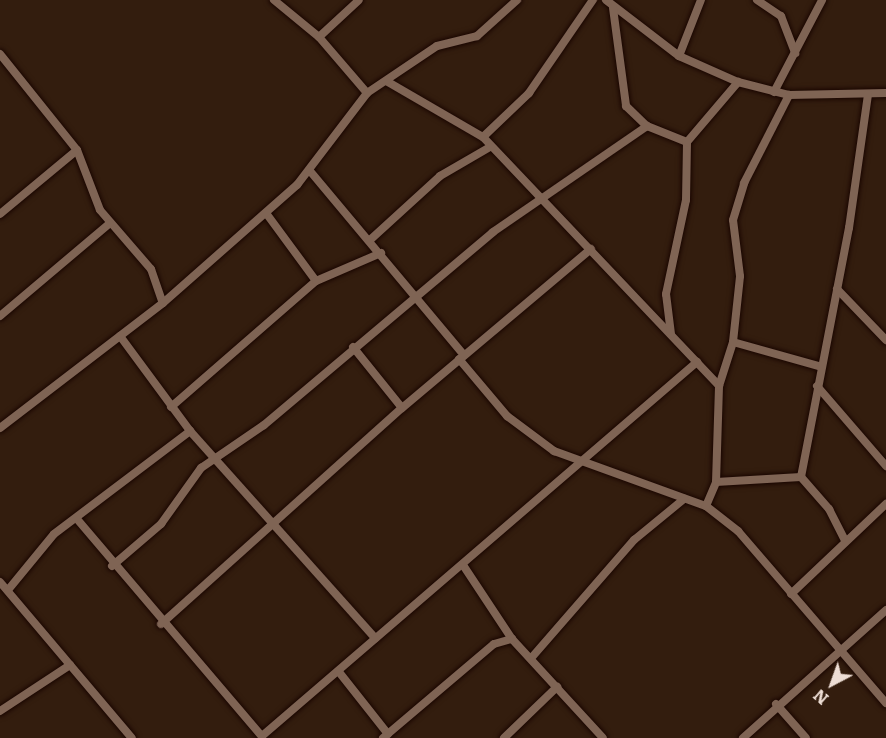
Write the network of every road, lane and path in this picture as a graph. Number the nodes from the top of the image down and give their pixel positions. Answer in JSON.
{"nodes":[{"id":1,"x":274,"y":0,"type":"edge"},
{"id":2,"x":358,"y":0,"type":"edge"},
{"id":3,"x":517,"y":0,"type":"edge"},
{"id":4,"x":593,"y":0,"type":"edge"},
{"id":5,"x":606,"y":0,"type":"edge"},
{"id":6,"x":701,"y":0,"type":"edge"},
{"id":7,"x":757,"y":0,"type":"edge"},
{"id":8,"x":822,"y":0,"type":"edge"},
{"id":9,"x":613,"y":8,"type":"junction"},
{"id":10,"x":319,"y":37,"type":"junction"},
{"id":11,"x":795,"y":53,"type":"junction"},
{"id":12,"x":0,"y":54,"type":"edge"},
{"id":13,"x":679,"y":56,"type":"junction"},
{"id":14,"x":388,"y":82,"type":"junction"},
{"id":15,"x":738,"y":82,"type":"junction"},
{"id":16,"x":774,"y":92,"type":"junction"},
{"id":17,"x":367,"y":93,"type":"junction"},
{"id":18,"x":886,"y":93,"type":"edge"},
{"id":19,"x":868,"y":94,"type":"junction"},
{"id":20,"x":789,"y":95,"type":"junction"},
{"id":21,"x":647,"y":126,"type":"junction"},
{"id":22,"x":483,"y":138,"type":"junction"},
{"id":23,"x":687,"y":142,"type":"junction"},
{"id":24,"x":490,"y":147,"type":"junction"},
{"id":25,"x":77,"y":150,"type":"junction"},
{"id":26,"x":310,"y":171,"type":"junction"},
{"id":27,"x":542,"y":198,"type":"junction"},
{"id":28,"x":266,"y":213,"type":"junction"},
{"id":29,"x":0,"y":214,"type":"edge"},
{"id":30,"x":109,"y":224,"type":"junction"},
{"id":31,"x":370,"y":240,"type":"junction"},
{"id":32,"x":591,"y":249,"type":"junction"},
{"id":33,"x":381,"y":253,"type":"junction"},
{"id":34,"x":316,"y":281,"type":"junction"},
{"id":35,"x":837,"y":289,"type":"junction"},
{"id":36,"x":417,"y":296,"type":"junction"},
{"id":37,"x":163,"y":303,"type":"junction"},
{"id":38,"x":0,"y":316,"type":"edge"},
{"id":39,"x":671,"y":334,"type":"junction"},
{"id":40,"x":120,"y":336,"type":"junction"},
{"id":41,"x":886,"y":340,"type":"edge"},
{"id":42,"x":733,"y":342,"type":"junction"},
{"id":43,"x":353,"y":347,"type":"junction"},
{"id":44,"x":462,"y":357,"type":"junction"},
{"id":45,"x":697,"y":362,"type":"junction"},
{"id":46,"x":822,"y":367,"type":"junction"},
{"id":47,"x":817,"y":386,"type":"junction"},
{"id":48,"x":719,"y":387,"type":"junction"},
{"id":49,"x":171,"y":407,"type":"junction"},
{"id":50,"x":402,"y":408,"type":"junction"},
{"id":51,"x":0,"y":428,"type":"edge"},
{"id":52,"x":190,"y":431,"type":"junction"},
{"id":53,"x":216,"y":459,"type":"junction"},
{"id":54,"x":583,"y":465,"type":"junction"},
{"id":55,"x":886,"y":466,"type":"edge"},
{"id":56,"x":801,"y":477,"type":"junction"},
{"id":57,"x":716,"y":482,"type":"junction"},
{"id":58,"x":684,"y":499,"type":"junction"},
{"id":59,"x":886,"y":504,"type":"edge"},
{"id":60,"x":706,"y":506,"type":"junction"},
{"id":61,"x":77,"y":519,"type":"junction"},
{"id":62,"x":273,"y":524,"type":"junction"},
{"id":63,"x":845,"y":541,"type":"junction"},
{"id":64,"x":463,"y":565,"type":"junction"},
{"id":65,"x":112,"y":566,"type":"junction"},
{"id":66,"x":0,"y":582,"type":"edge"},
{"id":67,"x":8,"y":590,"type":"junction"},
{"id":68,"x":792,"y":594,"type":"junction"},
{"id":69,"x":886,"y":610,"type":"edge"},
{"id":70,"x":161,"y":624,"type":"junction"},
{"id":71,"x":375,"y":638,"type":"junction"},
{"id":72,"x":512,"y":639,"type":"junction"},
{"id":73,"x":836,"y":650,"type":"junction"},
{"id":74,"x":533,"y":656,"type":"junction"},
{"id":75,"x":70,"y":665,"type":"junction"},
{"id":76,"x":339,"y":672,"type":"junction"},
{"id":77,"x":556,"y":687,"type":"junction"},
{"id":78,"x":886,"y":703,"type":"edge"},
{"id":79,"x":776,"y":704,"type":"junction"},
{"id":80,"x":0,"y":711,"type":"edge"},
{"id":81,"x":386,"y":736,"type":"edge"},
{"id":82,"x":262,"y":737,"type":"edge"},
{"id":83,"x":132,"y":738,"type":"edge"},
{"id":84,"x":504,"y":738,"type":"edge"},
{"id":85,"x":603,"y":738,"type":"edge"},
{"id":86,"x":743,"y":738,"type":"edge"},
{"id":87,"x":806,"y":738,"type":"edge"}],
"edges":[{"from":1,"to":10,"type":"street"},
{"from":2,"to":10,"type":"street"},
{"from":3,"to":14,"type":"street"},
{"from":4,"to":22,"type":"street"},
{"from":5,"to":9,"type":"street"},
{"from":6,"to":13,"type":"street"},
{"from":7,"to":11,"type":"street"},
{"from":8,"to":11,"type":"street"},
{"from":9,"to":13,"type":"street"},
{"from":9,"to":21,"type":"street"},
{"from":10,"to":17,"type":"street"},
{"from":11,"to":16,"type":"street"},
{"from":12,"to":25,"type":"street"},
{"from":13,"to":15,"type":"street"},
{"from":14,"to":17,"type":"street"},
{"from":14,"to":22,"type":"street"},
{"from":15,"to":16,"type":"street"},
{"from":15,"to":23,"type":"street"},
{"from":16,"to":20,"type":"street"},
{"from":17,"to":26,"type":"street"},
{"from":18,"to":19,"type":"street"},
{"from":19,"to":20,"type":"street"},
{"from":19,"to":35,"type":"street"},
{"from":20,"to":42,"type":"street"},
{"from":21,"to":23,"type":"street"},
{"from":21,"to":27,"type":"street"},
{"from":22,"to":24,"type":"street"},
{"from":23,"to":39,"type":"street"},
{"from":24,"to":27,"type":"street"},
{"from":24,"to":31,"type":"street"},
{"from":25,"to":29,"type":"street"},
{"from":25,"to":30,"type":"street"},
{"from":26,"to":28,"type":"street"},
{"from":26,"to":31,"type":"street"},
{"from":27,"to":32,"type":"street"},
{"from":27,"to":36,"type":"street"},
{"from":28,"to":34,"type":"street"},
{"from":28,"to":37,"type":"street"},
{"from":30,"to":37,"type":"street"},
{"from":30,"to":38,"type":"street"},
{"from":31,"to":33,"type":"street"},
{"from":32,"to":39,"type":"street"},
{"from":32,"to":44,"type":"street"},
{"from":33,"to":34,"type":"street"},
{"from":33,"to":36,"type":"street"},
{"from":34,"to":49,"type":"street"},
{"from":35,"to":41,"type":"street"},
{"from":35,"to":46,"type":"street"},
{"from":36,"to":43,"type":"street"},
{"from":36,"to":44,"type":"street"},
{"from":37,"to":40,"type":"street"},
{"from":39,"to":45,"type":"street"},
{"from":40,"to":49,"type":"street"},
{"from":40,"to":51,"type":"street"},
{"from":42,"to":46,"type":"street"},
{"from":42,"to":48,"type":"street"},
{"from":43,"to":50,"type":"street"},
{"from":43,"to":53,"type":"street"},
{"from":44,"to":50,"type":"street"},
{"from":44,"to":54,"type":"street"},
{"from":45,"to":48,"type":"street"},
{"from":45,"to":54,"type":"street"},
{"from":46,"to":47,"type":"street"},
{"from":47,"to":55,"type":"street"},
{"from":47,"to":56,"type":"street"},
{"from":48,"to":57,"type":"street"},
{"from":49,"to":52,"type":"street"},
{"from":50,"to":62,"type":"street"},
{"from":52,"to":53,"type":"street"},
{"from":52,"to":61,"type":"street"},
{"from":53,"to":62,"type":"street"},
{"from":53,"to":65,"type":"street"},
{"from":54,"to":58,"type":"street"},
{"from":54,"to":64,"type":"street"},
{"from":56,"to":57,"type":"street"},
{"from":56,"to":63,"type":"street"},
{"from":57,"to":60,"type":"street"},
{"from":58,"to":60,"type":"street"},
{"from":58,"to":74,"type":"street"},
{"from":59,"to":63,"type":"street"},
{"from":60,"to":68,"type":"street"},
{"from":61,"to":65,"type":"street"},
{"from":61,"to":67,"type":"street"},
{"from":62,"to":70,"type":"street"},
{"from":62,"to":71,"type":"street"},
{"from":63,"to":68,"type":"street"},
{"from":64,"to":71,"type":"street"},
{"from":64,"to":72,"type":"street"},
{"from":65,"to":70,"type":"street"},
{"from":66,"to":67,"type":"street"},
{"from":67,"to":75,"type":"street"},
{"from":68,"to":73,"type":"street"},
{"from":69,"to":73,"type":"street"},
{"from":70,"to":82,"type":"street"},
{"from":71,"to":76,"type":"street"},
{"from":72,"to":74,"type":"street"},
{"from":72,"to":81,"type":"street"},
{"from":73,"to":78,"type":"street"},
{"from":73,"to":79,"type":"street"},
{"from":74,"to":77,"type":"street"},
{"from":75,"to":80,"type":"street"},
{"from":75,"to":83,"type":"street"},
{"from":76,"to":81,"type":"street"},
{"from":76,"to":82,"type":"street"},
{"from":77,"to":84,"type":"street"},
{"from":77,"to":85,"type":"street"},
{"from":79,"to":86,"type":"street"},
{"from":79,"to":87,"type":"street"}]}
